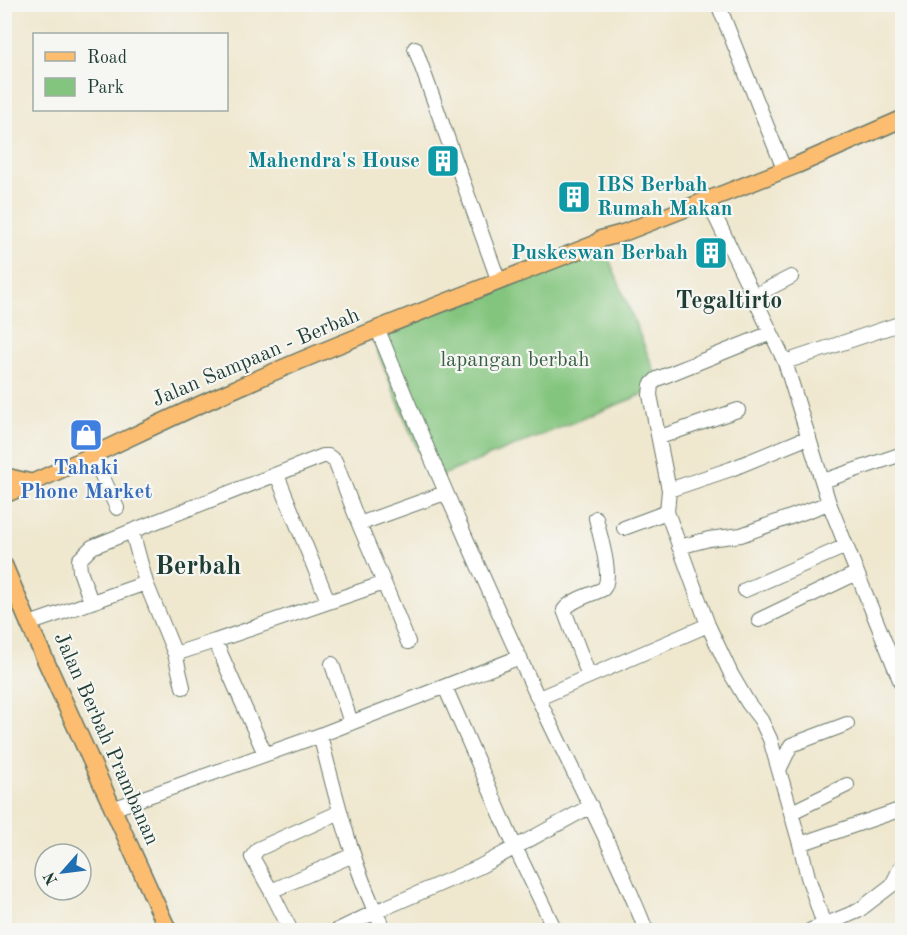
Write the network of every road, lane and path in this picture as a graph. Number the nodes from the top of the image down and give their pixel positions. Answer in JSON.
{"nodes":[{"id":1,"x":718,"y":4,"type":"edge"},
{"id":2,"x":415,"y":48,"type":"dead end"},
{"id":3,"x":903,"y":119,"type":"edge"},
{"id":4,"x":784,"y":169,"type":"junction"},
{"id":5,"x":707,"y":199,"type":"junction"},
{"id":6,"x":791,"y":278,"type":"dead end"},
{"id":7,"x":499,"y":282,"type":"junction"},
{"id":8,"x":754,"y":296,"type":"junction"},
{"id":9,"x":903,"y":323,"type":"edge"},
{"id":10,"x":378,"y":330,"type":"junction"},
{"id":11,"x":771,"y":333,"type":"junction"},
{"id":12,"x":785,"y":362,"type":"junction"},
{"id":13,"x":738,"y":410,"type":"dead end"},
{"id":14,"x":660,"y":437,"type":"junction"},
{"id":15,"x":809,"y":437,"type":"junction"},
{"id":16,"x":903,"y":454,"type":"edge"},
{"id":17,"x":93,"y":456,"type":"junction"},
{"id":18,"x":277,"y":475,"type":"junction"},
{"id":19,"x":4,"y":476,"type":"edge"},
{"id":20,"x":823,"y":481,"type":"junction"},
{"id":21,"x":33,"y":483,"type":"junction"},
{"id":22,"x":669,"y":490,"type":"junction"},
{"id":23,"x":445,"y":493,"type":"junction"},
{"id":24,"x":4,"y":495,"type":"edge"},
{"id":25,"x":829,"y":503,"type":"junction"},
{"id":26,"x":117,"y":508,"type":"dead end"},
{"id":27,"x":667,"y":512,"type":"junction"},
{"id":28,"x":596,"y":518,"type":"dead end"},
{"id":29,"x":359,"y":524,"type":"junction"},
{"id":30,"x":624,"y":528,"type":"dead end"},
{"id":31,"x":132,"y":531,"type":"junction"},
{"id":32,"x":846,"y":546,"type":"junction"},
{"id":33,"x":679,"y":547,"type":"junction"},
{"id":34,"x":4,"y":565,"type":"edge"},
{"id":35,"x":857,"y":573,"type":"junction"},
{"id":36,"x":146,"y":583,"type":"junction"},
{"id":37,"x":384,"y":583,"type":"junction"},
{"id":38,"x":746,"y":590,"type":"dead end"},
{"id":39,"x":328,"y":601,"type":"junction"},
{"id":40,"x":91,"y":602,"type":"junction"},
{"id":41,"x":759,"y":620,"type":"dead end"},
{"id":42,"x":29,"y":624,"type":"junction"},
{"id":43,"x":708,"y":625,"type":"junction"},
{"id":44,"x":215,"y":641,"type":"junction"},
{"id":45,"x":408,"y":642,"type":"dead end"},
{"id":46,"x":175,"y":654,"type":"junction"},
{"id":47,"x":520,"y":657,"type":"junction"},
{"id":48,"x":332,"y":664,"type":"dead end"},
{"id":49,"x":589,"y":676,"type":"junction"},
{"id":50,"x":903,"y":685,"type":"edge"},
{"id":51,"x":183,"y":687,"type":"dead end"},
{"id":52,"x":445,"y":687,"type":"junction"},
{"id":53,"x":538,"y":698,"type":"junction"},
{"id":54,"x":351,"y":723,"type":"junction"},
{"id":55,"x":847,"y":724,"type":"dead end"},
{"id":56,"x":320,"y":735,"type":"junction"},
{"id":57,"x":265,"y":754,"type":"junction"},
{"id":58,"x":779,"y":770,"type":"junction"},
{"id":59,"x":848,"y":785,"type":"dead end"},
{"id":60,"x":591,"y":806,"type":"junction"},
{"id":61,"x":112,"y":809,"type":"junction"},
{"id":62,"x":903,"y":809,"type":"edge"},
{"id":63,"x":340,"y":812,"type":"junction"},
{"id":64,"x":792,"y":812,"type":"junction"},
{"id":65,"x":801,"y":844,"type":"junction"},
{"id":66,"x":515,"y":847,"type":"junction"},
{"id":67,"x":353,"y":855,"type":"junction"},
{"id":68,"x":903,"y":865,"type":"edge"},
{"id":69,"x":270,"y":891,"type":"junction"},
{"id":70,"x":375,"y":912,"type":"junction"},
{"id":71,"x":289,"y":927,"type":"dead end"},
{"id":72,"x":818,"y":928,"type":"edge"},
{"id":73,"x":168,"y":930,"type":"edge"},
{"id":74,"x":338,"y":930,"type":"edge"},
{"id":75,"x":384,"y":930,"type":"edge"},
{"id":76,"x":555,"y":930,"type":"edge"},
{"id":77,"x":646,"y":930,"type":"edge"}],
"edges":[{"from":1,"to":4,"type":"street"},
{"from":2,"to":7,"type":"street"},
{"from":3,"to":4,"type":"main road","name":"Jalan Sampaan - Berbah"},
{"from":4,"to":5,"type":"main road","name":"Jalan Sampaan - Berbah"},
{"from":5,"to":7,"type":"main road","name":"Jalan Sampaan - Berbah"},
{"from":5,"to":8,"type":"street"},
{"from":6,"to":8,"type":"street"},
{"from":7,"to":10,"type":"main road","name":"Jalan Sampaan - Berbah"},
{"from":8,"to":11,"type":"street"},
{"from":9,"to":12,"type":"street"},
{"from":10,"to":17,"type":"main road","name":"Jalan Sampaan - Berbah"},
{"from":10,"to":23,"type":"street"},
{"from":11,"to":12,"type":"street"},
{"from":11,"to":14,"type":"street"},
{"from":12,"to":15,"type":"street"},
{"from":13,"to":14,"type":"street"},
{"from":14,"to":22,"type":"street"},
{"from":15,"to":20,"type":"street"},
{"from":15,"to":22,"type":"street"},
{"from":16,"to":20,"type":"street"},
{"from":17,"to":21,"type":"main road","name":"Jalan Sampaan - Berbah"},
{"from":17,"to":26,"type":"street"},
{"from":18,"to":29,"type":"street"},
{"from":18,"to":31,"type":"street"},
{"from":18,"to":39,"type":"street"},
{"from":19,"to":21,"type":"main road"},
{"from":20,"to":25,"type":"street"},
{"from":21,"to":24,"type":"main road","name":"Jalan Sampaan - Berbah"},
{"from":22,"to":27,"type":"street"},
{"from":23,"to":29,"type":"street"},
{"from":23,"to":47,"type":"street"},
{"from":25,"to":32,"type":"street"},
{"from":25,"to":33,"type":"street"},
{"from":27,"to":30,"type":"street"},
{"from":27,"to":33,"type":"street"},
{"from":28,"to":49,"type":"street"},
{"from":29,"to":37,"type":"street"},
{"from":31,"to":36,"type":"street"},
{"from":31,"to":40,"type":"street"},
{"from":32,"to":35,"type":"street"},
{"from":32,"to":38,"type":"street"},
{"from":33,"to":43,"type":"street"},
{"from":34,"to":42,"type":"main road","name":"Jalan Berbah Prambanan"},
{"from":35,"to":41,"type":"street"},
{"from":35,"to":50,"type":"street"},
{"from":36,"to":40,"type":"street"},
{"from":36,"to":46,"type":"street"},
{"from":37,"to":39,"type":"street"},
{"from":37,"to":45,"type":"street"},
{"from":39,"to":44,"type":"street"},
{"from":40,"to":42,"type":"street"},
{"from":42,"to":61,"type":"main road","name":"Jalan Berbah Prambanan"},
{"from":43,"to":49,"type":"street"},
{"from":43,"to":58,"type":"street"},
{"from":44,"to":46,"type":"street"},
{"from":44,"to":57,"type":"street"},
{"from":46,"to":51,"type":"street"},
{"from":47,"to":52,"type":"street"},
{"from":47,"to":53,"type":"street"},
{"from":48,"to":54,"type":"street"},
{"from":49,"to":53,"type":"street"},
{"from":52,"to":54,"type":"street"},
{"from":52,"to":66,"type":"street"},
{"from":53,"to":60,"type":"street"},
{"from":54,"to":56,"type":"street"},
{"from":55,"to":58,"type":"street"},
{"from":56,"to":57,"type":"street"},
{"from":56,"to":63,"type":"street"},
{"from":57,"to":61,"type":"street"},
{"from":58,"to":64,"type":"street"},
{"from":59,"to":64,"type":"street"},
{"from":60,"to":66,"type":"street"},
{"from":60,"to":77,"type":"street"},
{"from":61,"to":73,"type":"main road","name":"Jalan Berbah Prambanan"},
{"from":62,"to":65,"type":"street"},
{"from":63,"to":67,"type":"street"},
{"from":63,"to":69,"type":"street"},
{"from":64,"to":65,"type":"street"},
{"from":65,"to":72,"type":"street"},
{"from":66,"to":70,"type":"street"},
{"from":66,"to":76,"type":"street"},
{"from":67,"to":69,"type":"street"},
{"from":67,"to":70,"type":"street"},
{"from":68,"to":72,"type":"street"},
{"from":69,"to":71,"type":"street"},
{"from":70,"to":74,"type":"street"},
{"from":70,"to":75,"type":"street"}]}
